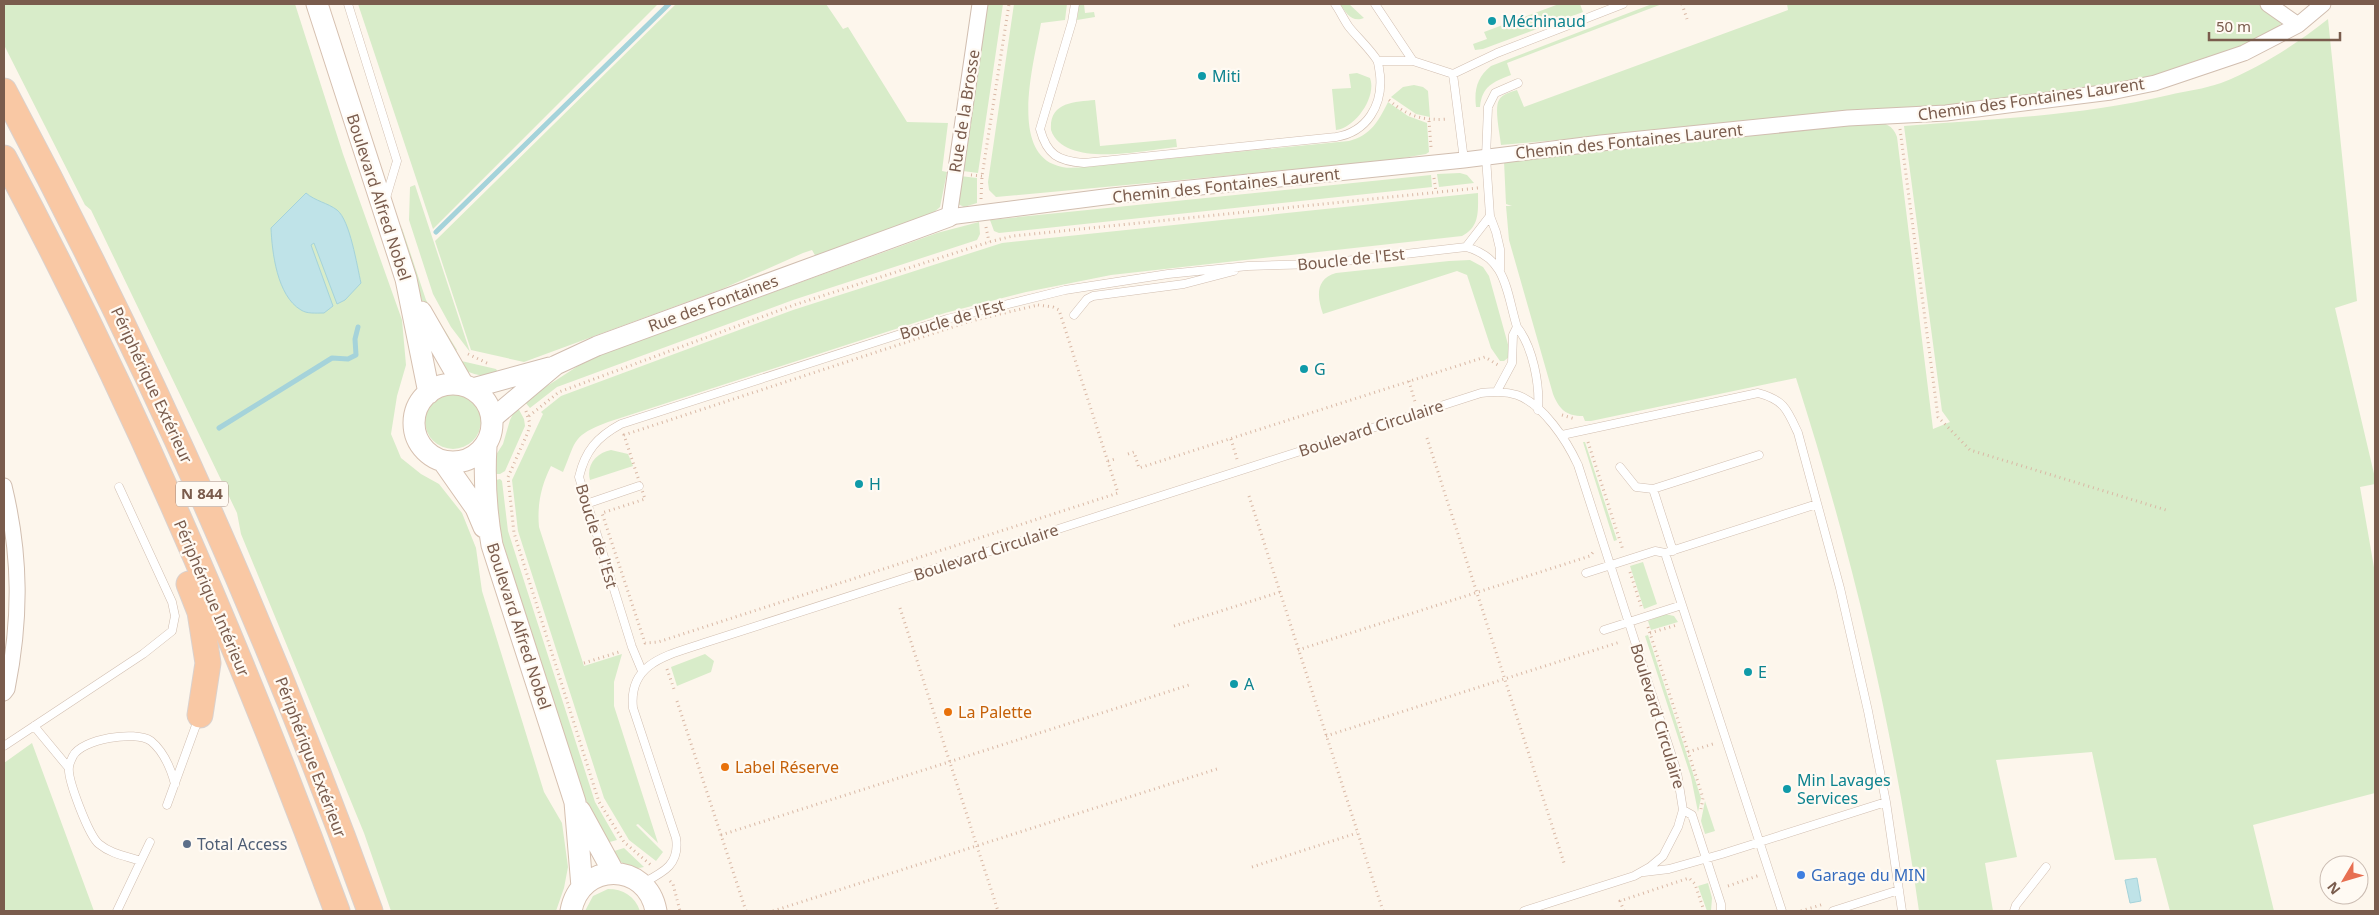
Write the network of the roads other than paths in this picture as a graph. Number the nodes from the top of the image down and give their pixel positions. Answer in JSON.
{"nodes":[{"id":1,"x":317,"y":4,"type":"edge"},
{"id":2,"x":348,"y":4,"type":"edge"},
{"id":3,"x":980,"y":4,"type":"edge"},
{"id":4,"x":1075,"y":4,"type":"edge"},
{"id":5,"x":1335,"y":4,"type":"edge"},
{"id":6,"x":1374,"y":4,"type":"edge"},
{"id":7,"x":1623,"y":4,"type":"edge"},
{"id":8,"x":2268,"y":4,"type":"edge"},
{"id":9,"x":2323,"y":4,"type":"edge"},
{"id":10,"x":2298,"y":25,"type":"junction"},
{"id":11,"x":1378,"y":61,"type":"junction"},
{"id":12,"x":1413,"y":61,"type":"junction"},
{"id":13,"x":1453,"y":74,"type":"junction"},
{"id":14,"x":1518,"y":83,"type":"dead end"},
{"id":15,"x":4,"y":91,"type":"edge"},
{"id":16,"x":1486,"y":157,"type":"junction"},
{"id":17,"x":4,"y":158,"type":"edge"},
{"id":18,"x":1464,"y":160,"type":"junction"},
{"id":19,"x":383,"y":207,"type":"junction"},
{"id":20,"x":1490,"y":216,"type":"junction"},
{"id":21,"x":949,"y":217,"type":"junction"},
{"id":22,"x":1466,"y":247,"type":"junction"},
{"id":23,"x":1248,"y":266,"type":"junction"},
{"id":24,"x":1500,"y":271,"type":"junction"},
{"id":25,"x":406,"y":279,"type":"junction"},
{"id":26,"x":1074,"y":315,"type":"dead end"},
{"id":27,"x":1516,"y":327,"type":"junction"},
{"id":28,"x":556,"y":365,"type":"junction"},
{"id":29,"x":468,"y":387,"type":"junction"},
{"id":30,"x":1497,"y":391,"type":"junction"},
{"id":31,"x":429,"y":393,"type":"junction"},
{"id":32,"x":1538,"y":410,"type":"junction"},
{"id":33,"x":493,"y":418,"type":"junction"},
{"id":34,"x":1562,"y":435,"type":"junction"},
{"id":35,"x":486,"y":446,"type":"junction"},
{"id":36,"x":1759,"y":455,"type":"dead end"},
{"id":37,"x":443,"y":461,"type":"junction"},
{"id":38,"x":1620,"y":467,"type":"dead end"},
{"id":39,"x":157,"y":471,"type":"junction"},
{"id":40,"x":4,"y":486,"type":"edge"},
{"id":41,"x":639,"y":486,"type":"dead end"},
{"id":42,"x":119,"y":487,"type":"dead end"},
{"id":43,"x":1653,"y":489,"type":"junction"},
{"id":44,"x":586,"y":504,"type":"junction"},
{"id":45,"x":1817,"y":504,"type":"junction"},
{"id":46,"x":492,"y":545,"type":"junction"},
{"id":47,"x":1669,"y":552,"type":"junction"},
{"id":48,"x":1610,"y":565,"type":"junction"},
{"id":49,"x":1586,"y":573,"type":"dead end"},
{"id":50,"x":1682,"y":605,"type":"junction"},
{"id":51,"x":1629,"y":622,"type":"junction"},
{"id":52,"x":1604,"y":630,"type":"dead end"},
{"id":53,"x":642,"y":671,"type":"junction"},
{"id":54,"x":4,"y":693,"type":"edge"},
{"id":55,"x":200,"y":716,"type":"joint"},
{"id":56,"x":34,"y":726,"type":"junction"},
{"id":57,"x":4,"y":746,"type":"edge"},
{"id":58,"x":68,"y":767,"type":"junction"},
{"id":59,"x":174,"y":784,"type":"junction"},
{"id":60,"x":575,"y":802,"type":"junction"},
{"id":61,"x":1886,"y":802,"type":"junction"},
{"id":62,"x":167,"y":805,"type":"dead end"},
{"id":63,"x":1683,"y":810,"type":"junction"},
{"id":64,"x":150,"y":842,"type":"dead end"},
{"id":65,"x":1759,"y":842,"type":"junction"},
{"id":66,"x":1706,"y":857,"type":"junction"},
{"id":67,"x":141,"y":861,"type":"junction"},
{"id":68,"x":2046,"y":867,"type":"dead end"},
{"id":69,"x":1642,"y":872,"type":"junction"},
{"id":70,"x":614,"y":873,"type":"junction"},
{"id":71,"x":642,"y":884,"type":"junction"},
{"id":72,"x":582,"y":887,"type":"junction"},
{"id":73,"x":1899,"y":890,"type":"junction"},
{"id":74,"x":117,"y":911,"type":"edge"},
{"id":75,"x":336,"y":911,"type":"edge"},
{"id":76,"x":370,"y":911,"type":"edge"},
{"id":77,"x":571,"y":911,"type":"edge"},
{"id":78,"x":656,"y":911,"type":"edge"},
{"id":79,"x":1524,"y":911,"type":"edge"},
{"id":80,"x":1721,"y":911,"type":"edge"},
{"id":81,"x":1782,"y":911,"type":"edge"},
{"id":82,"x":1833,"y":911,"type":"edge"},
{"id":83,"x":1902,"y":911,"type":"edge"},
{"id":84,"x":2014,"y":911,"type":"edge"}],
"edges":[{"from":1,"to":19,"type":"main road","name":"Boulevard Alfred Nobel"},
{"from":2,"to":19,"type":"lane"},
{"from":3,"to":21,"type":"street","name":"Rue de la Brosse"},
{"from":4,"to":11,"type":"lane"},
{"from":5,"to":11,"type":"lane"},
{"from":6,"to":12,"type":"lane"},
{"from":7,"to":13,"type":"lane"},
{"from":8,"to":10,"type":"street"},
{"from":9,"to":10,"type":"street","name":"Chemin des Fontaines Laurent"},
{"from":10,"to":16,"type":"street","name":"Chemin des Fontaines Laurent"},
{"from":11,"to":12,"type":"lane"},
{"from":12,"to":13,"type":"lane"},
{"from":13,"to":18,"type":"lane"},
{"from":14,"to":16,"type":"lane"},
{"from":15,"to":76,"type":"highway","name":"Périphérique Extérieur","number":"N 844"},
{"from":16,"to":18,"type":"street","name":"Chemin des Fontaines Laurent"},
{"from":16,"to":20,"type":"lane"},
{"from":17,"to":39,"type":"highway","name":"Périphérique Intérieur","number":"N 844"},
{"from":18,"to":21,"type":"street","name":"Chemin des Fontaines Laurent"},
{"from":19,"to":25,"type":"main road","name":"Boulevard Alfred Nobel"},
{"from":20,"to":22,"type":"lane"},
{"from":20,"to":24,"type":"lane"},
{"from":21,"to":28,"type":"street","name":"Rue des Fontaines"},
{"from":22,"to":23,"type":"lane","name":"Boucle de l'Est"},
{"from":22,"to":24,"type":"lane"},
{"from":23,"to":26,"type":"lane"},
{"from":23,"to":44,"type":"lane","name":"Boucle de l'Est"},
{"from":24,"to":27,"type":"lane"},
{"from":25,"to":29,"type":"main road"},
{"from":25,"to":31,"type":"main road","name":"Boulevard Alfred Nobel"},
{"from":27,"to":30,"type":"lane"},
{"from":27,"to":32,"type":"lane"},
{"from":28,"to":29,"type":"street"},
{"from":28,"to":33,"type":"street","name":"Rue des Fontaines"},
{"from":29,"to":31,"type":"main road"},
{"from":29,"to":33,"type":"main road"},
{"from":30,"to":32,"type":"lane","name":"Boulevard Circulaire"},
{"from":30,"to":53,"type":"lane","name":"Boulevard Circulaire"},
{"from":31,"to":37,"type":"main road"},
{"from":32,"to":34,"type":"lane","name":"Boulevard Circulaire"},
{"from":33,"to":35,"type":"main road"},
{"from":34,"to":45,"type":"lane"},
{"from":34,"to":48,"type":"lane","name":"Boulevard Circulaire"},
{"from":35,"to":37,"type":"main road"},
{"from":35,"to":46,"type":"main road","name":"Boulevard Alfred Nobel"},
{"from":36,"to":43,"type":"lane"},
{"from":37,"to":46,"type":"main road"},
{"from":38,"to":43,"type":"lane"},
{"from":39,"to":55,"type":"highway"},
{"from":39,"to":75,"type":"highway","name":"Périphérique Intérieur","number":"N 844"},
{"from":40,"to":54,"type":"street"},
{"from":41,"to":44,"type":"lane"},
{"from":42,"to":56,"type":"lane"},
{"from":43,"to":47,"type":"lane"},
{"from":44,"to":53,"type":"lane","name":"Boucle de l'Est"},
{"from":45,"to":47,"type":"lane"},
{"from":45,"to":61,"type":"lane"},
{"from":46,"to":60,"type":"main road","name":"Boulevard Alfred Nobel"},
{"from":47,"to":48,"type":"lane"},
{"from":47,"to":50,"type":"lane"},
{"from":48,"to":49,"type":"lane"},
{"from":48,"to":51,"type":"lane","name":"Boulevard Circulaire"},
{"from":50,"to":51,"type":"lane"},
{"from":50,"to":65,"type":"lane"},
{"from":51,"to":52,"type":"lane"},
{"from":51,"to":63,"type":"lane","name":"Boulevard Circulaire"},
{"from":53,"to":71,"type":"lane"},
{"from":55,"to":59,"type":"lane"},
{"from":56,"to":57,"type":"lane"},
{"from":56,"to":58,"type":"lane"},
{"from":58,"to":59,"type":"lane"},
{"from":58,"to":67,"type":"lane"},
{"from":59,"to":62,"type":"lane"},
{"from":60,"to":70,"type":"main road","name":"Boulevard Alfred Nobel"},
{"from":60,"to":72,"type":"main road","name":"Boulevard Alfred Nobel"},
{"from":61,"to":65,"type":"lane"},
{"from":61,"to":73,"type":"lane"},
{"from":63,"to":66,"type":"lane"},
{"from":63,"to":69,"type":"lane","name":"Boulevard Circulaire"},
{"from":64,"to":67,"type":"lane"},
{"from":65,"to":66,"type":"lane"},
{"from":65,"to":81,"type":"lane"},
{"from":66,"to":69,"type":"lane"},
{"from":66,"to":80,"type":"lane"},
{"from":67,"to":74,"type":"lane"},
{"from":68,"to":84,"type":"lane"},
{"from":69,"to":79,"type":"lane","name":"Boulevard Circulaire"},
{"from":70,"to":71,"type":"main road"},
{"from":70,"to":72,"type":"main road"},
{"from":71,"to":78,"type":"main road"},
{"from":72,"to":77,"type":"main road"},
{"from":73,"to":82,"type":"lane"},
{"from":73,"to":83,"type":"lane"}]}
